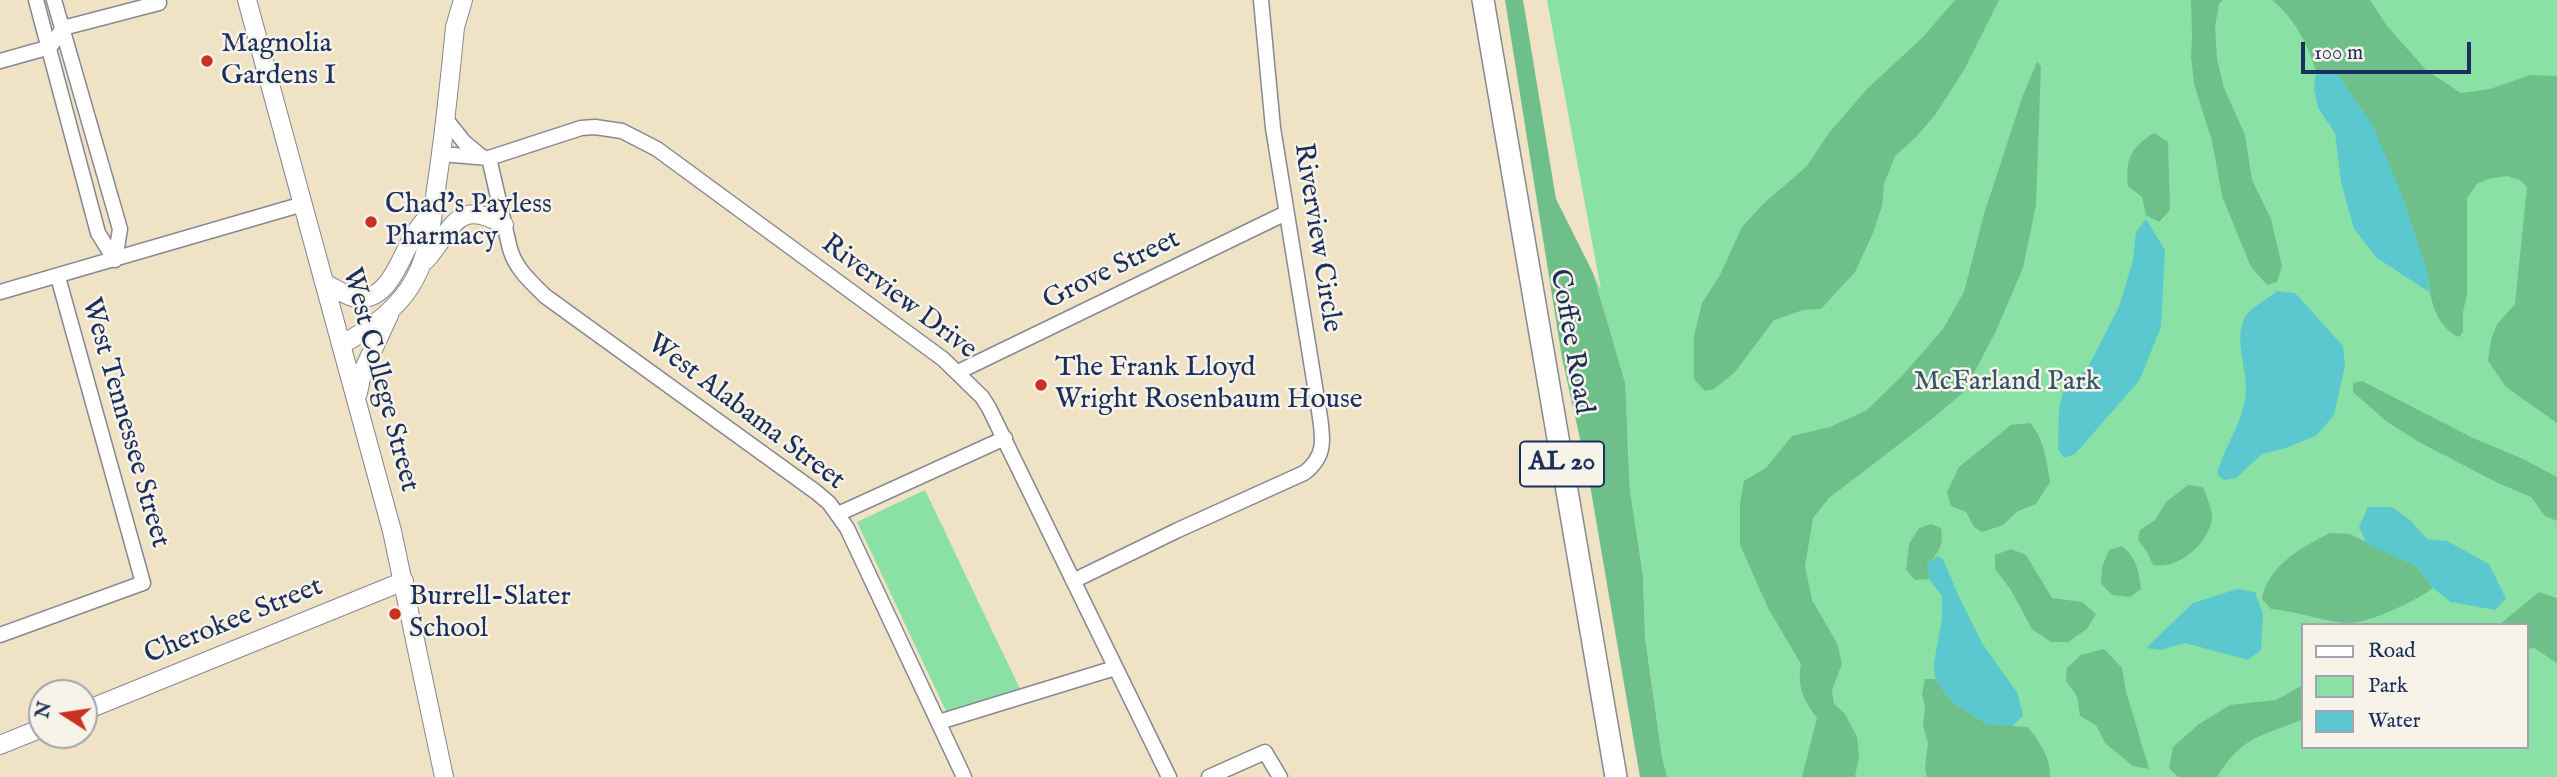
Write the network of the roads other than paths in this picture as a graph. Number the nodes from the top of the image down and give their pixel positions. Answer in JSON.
{"nodes":[{"id":1,"x":36,"y":0,"type":"edge"},
{"id":2,"x":54,"y":0,"type":"edge"},
{"id":3,"x":247,"y":0,"type":"edge"},
{"id":4,"x":463,"y":0,"type":"edge"},
{"id":5,"x":1261,"y":0,"type":"edge"},
{"id":6,"x":1482,"y":0,"type":"edge"},
{"id":7,"x":159,"y":2,"type":"dead end"},
{"id":8,"x":63,"y":29,"type":"junction"},
{"id":9,"x":50,"y":47,"type":"junction"},
{"id":10,"x":0,"y":61,"type":"edge"},
{"id":11,"x":445,"y":118,"type":"junction"},
{"id":12,"x":442,"y":154,"type":"junction"},
{"id":13,"x":485,"y":157,"type":"junction"},
{"id":14,"x":303,"y":204,"type":"junction"},
{"id":15,"x":433,"y":210,"type":"junction"},
{"id":16,"x":1286,"y":213,"type":"junction"},
{"id":17,"x":504,"y":225,"type":"junction"},
{"id":18,"x":114,"y":260,"type":"junction"},
{"id":19,"x":421,"y":265,"type":"junction"},
{"id":20,"x":58,"y":276,"type":"junction"},
{"id":21,"x":326,"y":284,"type":"junction"},
{"id":22,"x":0,"y":292,"type":"edge"},
{"id":23,"x":393,"y":307,"type":"junction"},
{"id":24,"x":342,"y":344,"type":"junction"},
{"id":25,"x":958,"y":372,"type":"junction"},
{"id":26,"x":357,"y":396,"type":"junction"},
{"id":27,"x":1005,"y":438,"type":"junction"},
{"id":28,"x":838,"y":514,"type":"junction"},
{"id":29,"x":404,"y":581,"type":"junction"},
{"id":30,"x":1073,"y":582,"type":"junction"},
{"id":31,"x":0,"y":635,"type":"edge"},
{"id":32,"x":1115,"y":668,"type":"junction"},
{"id":33,"x":98,"y":705,"type":"edge"},
{"id":34,"x":939,"y":722,"type":"junction"},
{"id":35,"x":28,"y":734,"type":"edge"},
{"id":36,"x":0,"y":745,"type":"edge"},
{"id":37,"x":444,"y":777,"type":"edge"},
{"id":38,"x":964,"y":777,"type":"edge"},
{"id":39,"x":1169,"y":777,"type":"edge"},
{"id":40,"x":1209,"y":777,"type":"edge"},
{"id":41,"x":1280,"y":777,"type":"edge"},
{"id":42,"x":1616,"y":777,"type":"edge"}],
"edges":[{"from":1,"to":9,"type":"street","name":"West Tennessee Street"},
{"from":2,"to":8,"type":"street","name":"West Tennessee Street"},
{"from":3,"to":14,"type":"street","name":"West College Street"},
{"from":4,"to":11,"type":"street"},
{"from":5,"to":16,"type":"street","name":"Riverview Circle"},
{"from":6,"to":42,"type":"main road","name":"Coffee Road","number":"AL 20"},
{"from":7,"to":8,"type":"street"},
{"from":8,"to":9,"type":"street"},
{"from":8,"to":18,"type":"street","name":"West Tennessee Street"},
{"from":9,"to":10,"type":"street"},
{"from":9,"to":18,"type":"street","name":"West Tennessee Street"},
{"from":11,"to":12,"type":"street"},
{"from":11,"to":13,"type":"street"},
{"from":12,"to":13,"type":"street","name":"Riverview Drive"},
{"from":12,"to":15,"type":"street"},
{"from":13,"to":17,"type":"street","name":"West Alabama Street"},
{"from":13,"to":25,"type":"street","name":"Riverview Drive"},
{"from":14,"to":18,"type":"street"},
{"from":14,"to":21,"type":"street","name":"West College Street"},
{"from":15,"to":19,"type":"street"},
{"from":15,"to":21,"type":"street"},
{"from":16,"to":25,"type":"street","name":"Grove Street"},
{"from":16,"to":30,"type":"street","name":"Riverview Circle"},
{"from":17,"to":19,"type":"street"},
{"from":17,"to":28,"type":"street","name":"West Alabama Street"},
{"from":18,"to":20,"type":"street"},
{"from":19,"to":23,"type":"street"},
{"from":20,"to":22,"type":"street"},
{"from":20,"to":31,"type":"street","name":"West Tennessee Street"},
{"from":21,"to":24,"type":"street","name":"West College Street"},
{"from":23,"to":24,"type":"street"},
{"from":23,"to":26,"type":"street"},
{"from":24,"to":26,"type":"street","name":"West College Street"},
{"from":25,"to":27,"type":"street","name":"Riverview Drive"},
{"from":26,"to":29,"type":"street","name":"West College Street"},
{"from":27,"to":28,"type":"street"},
{"from":27,"to":30,"type":"street","name":"Riverview Drive"},
{"from":28,"to":34,"type":"street","name":"West Alabama Street"},
{"from":29,"to":33,"type":"street","name":"Cherokee Street"},
{"from":29,"to":37,"type":"street","name":"West College Street"},
{"from":30,"to":32,"type":"street","name":"Riverview Drive"},
{"from":32,"to":34,"type":"street"},
{"from":32,"to":39,"type":"street","name":"Riverview Drive"},
{"from":34,"to":38,"type":"street","name":"West Alabama Street"},
{"from":35,"to":36,"type":"street"},
{"from":40,"to":41,"type":"street"}]}
